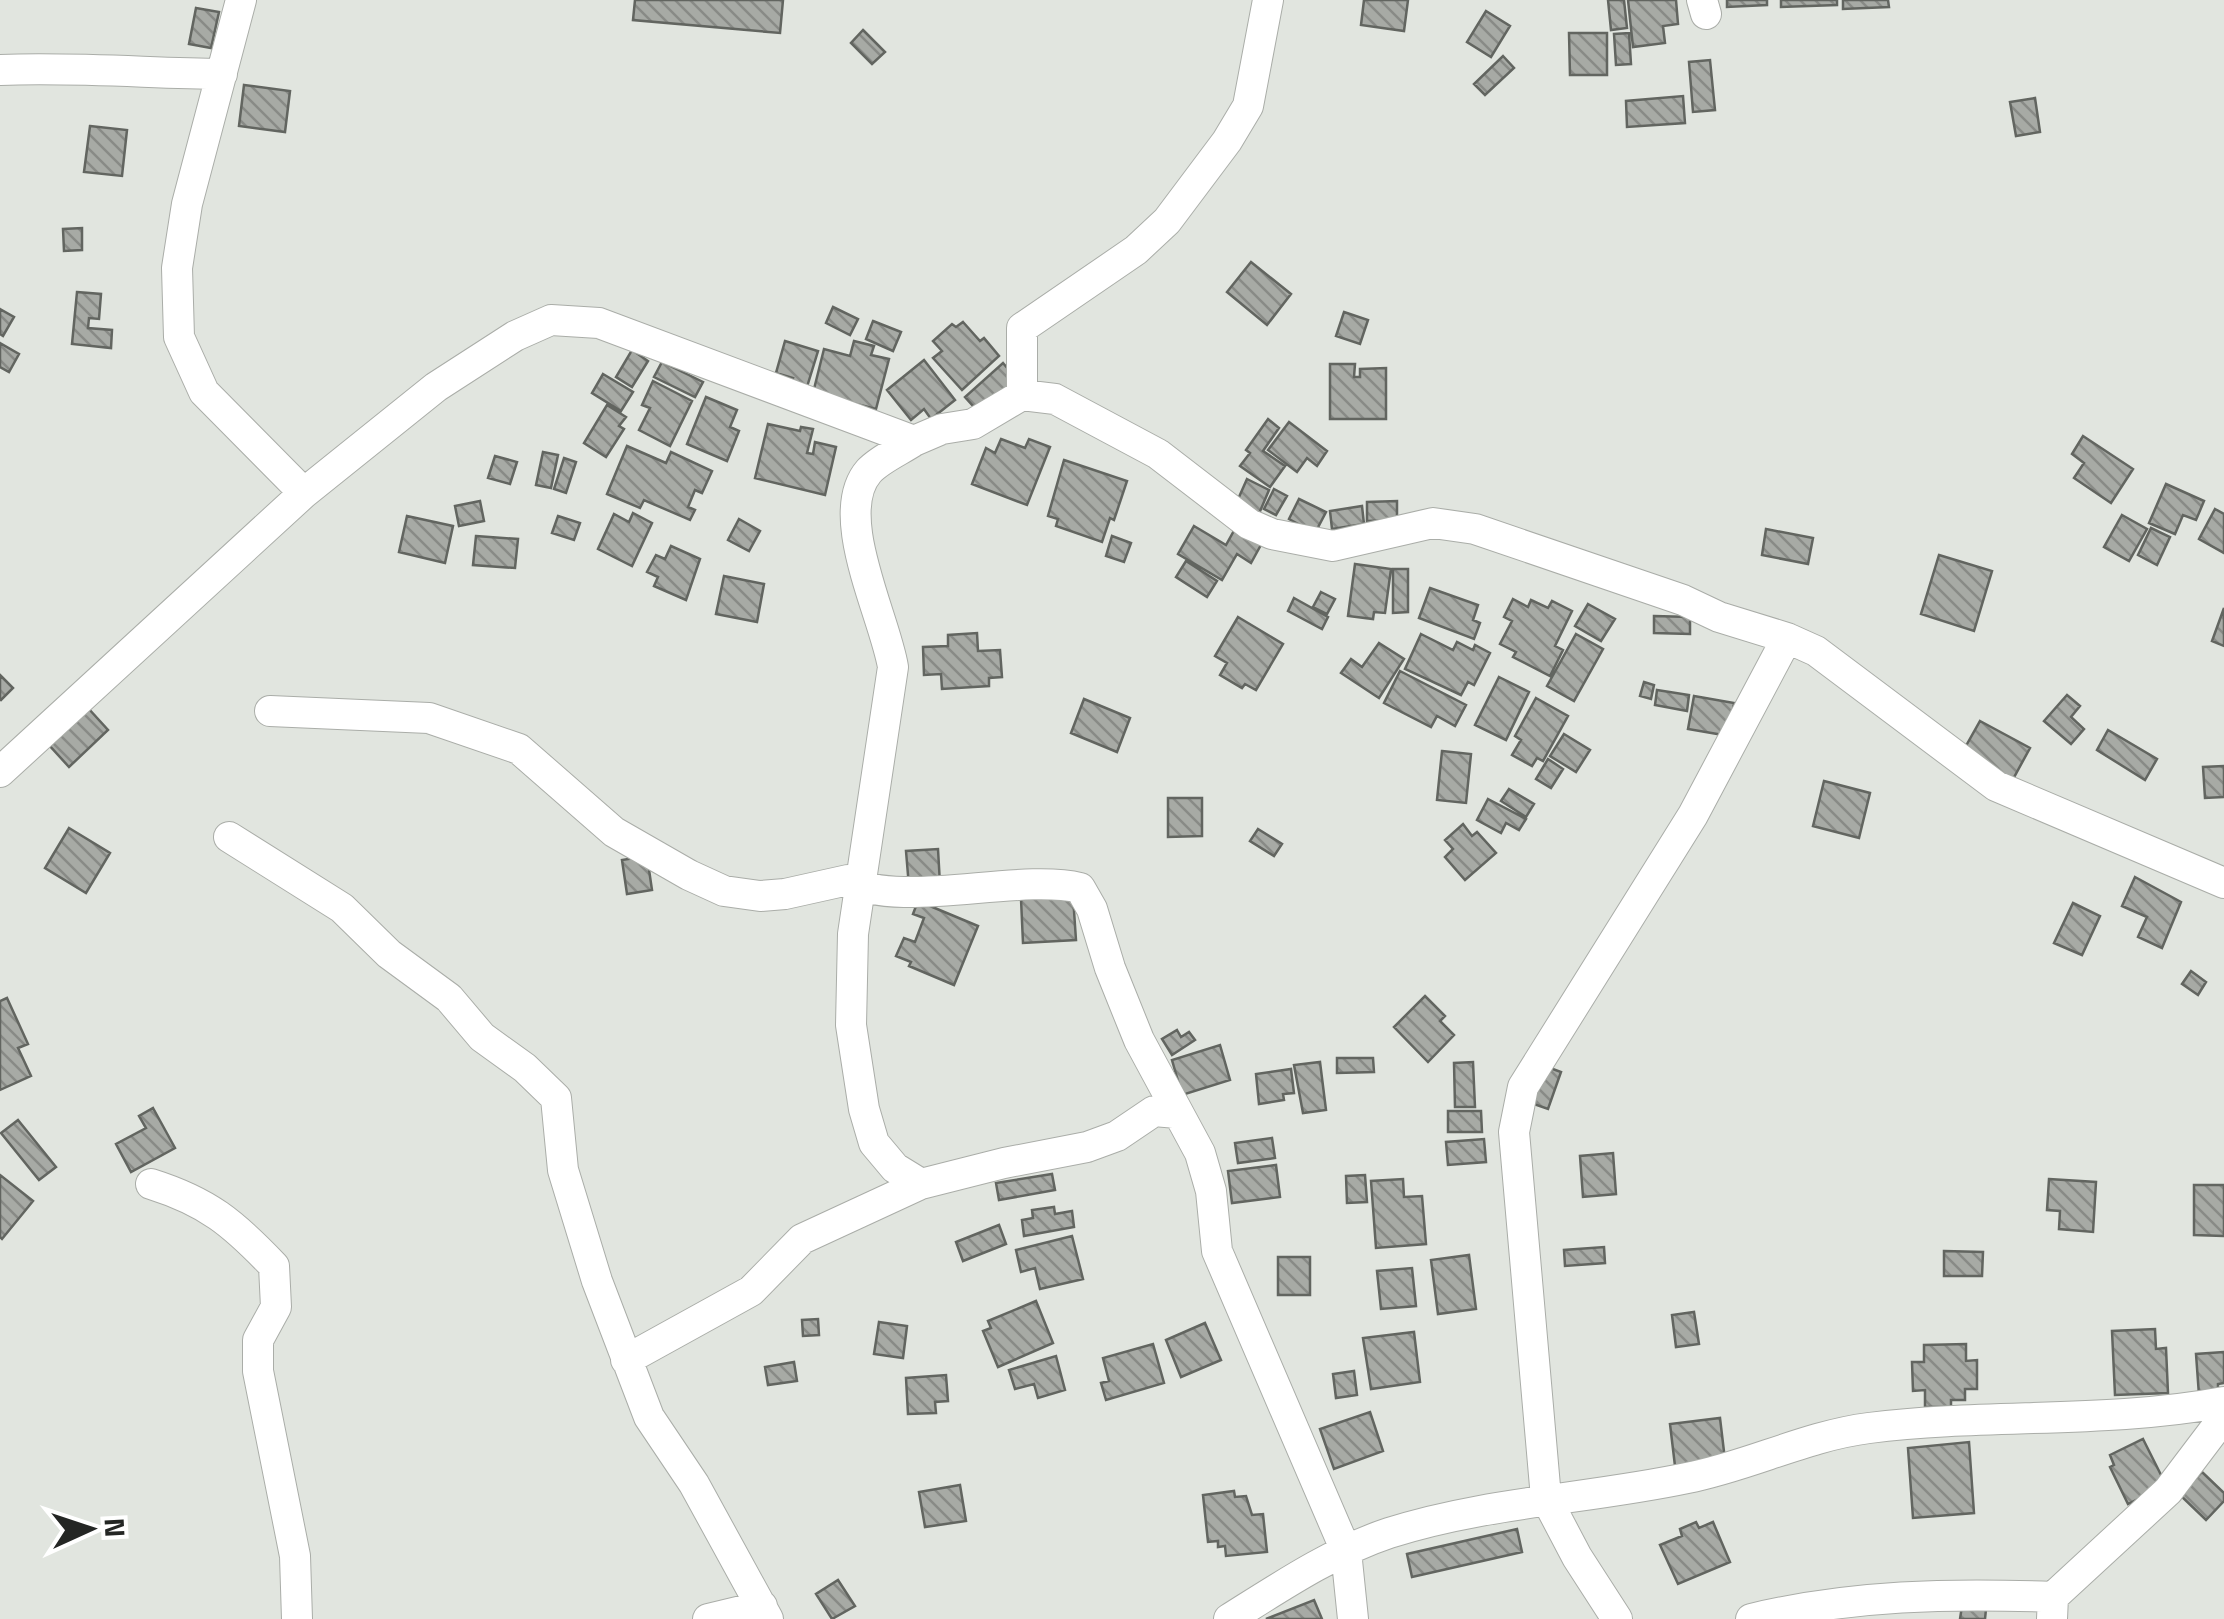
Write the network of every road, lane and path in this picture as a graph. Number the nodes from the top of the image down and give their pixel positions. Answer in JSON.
{"nodes":[{"id":1,"x":241,"y":0,"type":"edge"},
{"id":2,"x":1268,"y":0,"type":"edge"},
{"id":3,"x":0,"y":70,"type":"edge"},
{"id":4,"x":222,"y":74,"type":"junction"},
{"id":5,"x":1022,"y":395,"type":"junction"},
{"id":6,"x":914,"y":441,"type":"junction"},
{"id":7,"x":304,"y":493,"type":"junction"},
{"id":8,"x":1787,"y":638,"type":"junction"},
{"id":9,"x":270,"y":711,"type":"dead end"},
{"id":10,"x":0,"y":772,"type":"edge"},
{"id":11,"x":229,"y":837,"type":"dead end"},
{"id":12,"x":2224,"y":883,"type":"edge"},
{"id":13,"x":861,"y":888,"type":"junction"},
{"id":14,"x":1177,"y":1113,"type":"junction"},
{"id":15,"x":151,"y":1184,"type":"dead end"},
{"id":16,"x":921,"y":1184,"type":"junction"},
{"id":17,"x":626,"y":1360,"type":"junction"},
{"id":18,"x":2224,"y":1402,"type":"edge"},
{"id":19,"x":2224,"y":1417,"type":"edge"},
{"id":20,"x":1546,"y":1498,"type":"junction"},
{"id":21,"x":1346,"y":1550,"type":"junction"},
{"id":22,"x":2052,"y":1608,"type":"edge"},
{"id":23,"x":765,"y":1612,"type":"edge"},
{"id":24,"x":297,"y":1619,"type":"edge"},
{"id":25,"x":708,"y":1619,"type":"edge"},
{"id":26,"x":1229,"y":1619,"type":"edge"},
{"id":27,"x":1352,"y":1619,"type":"edge"},
{"id":28,"x":1618,"y":1619,"type":"edge"},
{"id":29,"x":1751,"y":1619,"type":"edge"}],
"edges":[{"from":1,"to":4,"type":"street"},
{"from":2,"to":5,"type":"street"},
{"from":3,"to":4,"type":"street"},
{"from":4,"to":7,"type":"street"},
{"from":5,"to":6,"type":"street"},
{"from":5,"to":8,"type":"street"},
{"from":6,"to":7,"type":"street"},
{"from":6,"to":13,"type":"street"},
{"from":7,"to":10,"type":"street"},
{"from":8,"to":12,"type":"street"},
{"from":8,"to":20,"type":"street"},
{"from":9,"to":13,"type":"street"},
{"from":11,"to":17,"type":"street"},
{"from":13,"to":14,"type":"street"},
{"from":13,"to":16,"type":"street"},
{"from":14,"to":16,"type":"street"},
{"from":14,"to":21,"type":"street"},
{"from":15,"to":24,"type":"street"},
{"from":16,"to":17,"type":"street"},
{"from":17,"to":23,"type":"street"},
{"from":18,"to":20,"type":"street"},
{"from":19,"to":22,"type":"street"},
{"from":20,"to":21,"type":"street"},
{"from":20,"to":28,"type":"street"},
{"from":21,"to":26,"type":"street"},
{"from":21,"to":27,"type":"street"},
{"from":22,"to":29,"type":"street"},
{"from":23,"to":25,"type":"street"}]}
